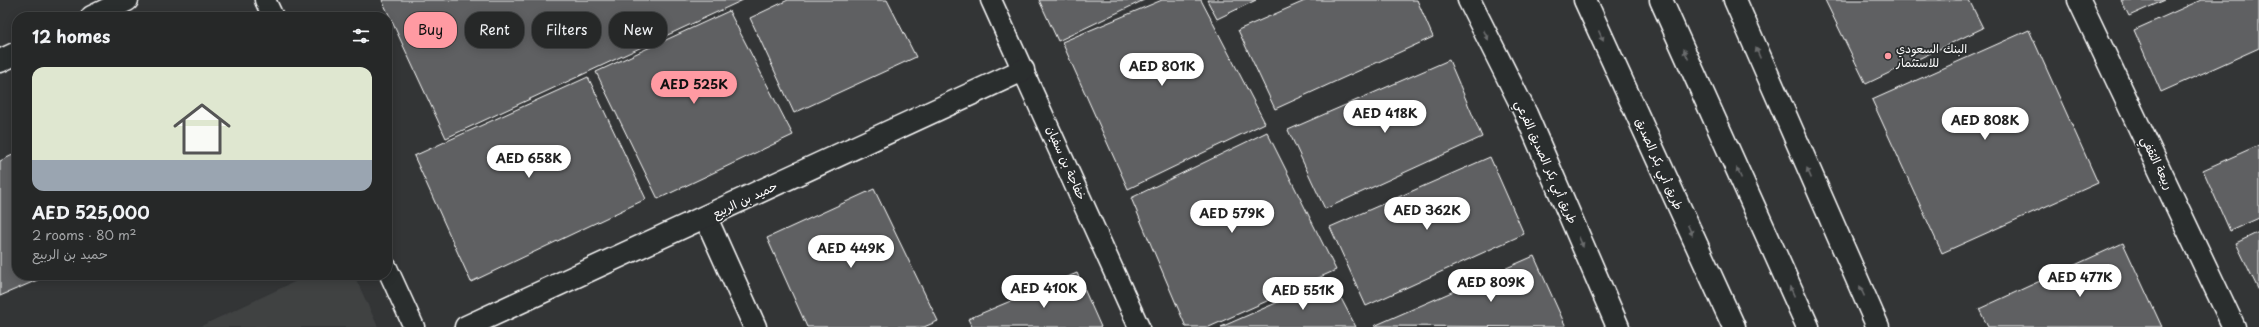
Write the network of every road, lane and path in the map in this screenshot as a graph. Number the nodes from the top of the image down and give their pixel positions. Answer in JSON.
{"nodes":[{"id":1,"x":127,"y":0,"type":"edge"},
{"id":2,"x":265,"y":0,"type":"edge"},
{"id":3,"x":991,"y":0,"type":"edge"},
{"id":4,"x":1469,"y":0,"type":"edge"},
{"id":5,"x":1585,"y":0,"type":"edge"},
{"id":6,"x":1661,"y":0,"type":"edge"},
{"id":7,"x":1735,"y":0,"type":"edge"},
{"id":8,"x":2079,"y":0,"type":"edge"},
{"id":9,"x":102,"y":12,"type":"edge"},
{"id":10,"x":271,"y":12,"type":"edge"},
{"id":11,"x":12,"y":55,"type":"edge"},
{"id":12,"x":0,"y":61,"type":"edge"},
{"id":13,"x":1023,"y":70,"type":"junction"},
{"id":14,"x":706,"y":218,"type":"junction"},
{"id":15,"x":392,"y":279,"type":"edge"},
{"id":16,"x":414,"y":327,"type":"edge"},
{"id":17,"x":466,"y":327,"type":"edge"},
{"id":18,"x":755,"y":327,"type":"edge"},
{"id":19,"x":1139,"y":327,"type":"edge"},
{"id":20,"x":1618,"y":327,"type":"edge"},
{"id":21,"x":1734,"y":327,"type":"edge"},
{"id":22,"x":1808,"y":327,"type":"edge"},
{"id":23,"x":1878,"y":327,"type":"edge"},
{"id":24,"x":2234,"y":327,"type":"edge"}],
"edges":[{"from":1,"to":9,"type":"street"},
{"from":2,"to":10,"type":"lane"},
{"from":3,"to":13,"type":"lane","name":"خفاجة بن سفيان"},
{"from":4,"to":20,"type":"street","name":"طريق أبي بكر الصديق الفرعي","one_way":true},
{"from":5,"to":21,"type":"street","name":"طريق أبي بكر الصديق","one_way":true},
{"from":22,"to":6,"type":"street","one_way":true},
{"from":23,"to":7,"type":"street","one_way":true},
{"from":8,"to":24,"type":"street","name":"ربيعة الثقفي"},
{"from":11,"to":12,"type":"street"},
{"from":13,"to":14,"type":"street","name":"حميد بن الربيع"},
{"from":13,"to":19,"type":"lane","name":"خفاجة بن سفيان"},
{"from":14,"to":17,"type":"street","name":"حميد بن الربيع"},
{"from":14,"to":18,"type":"street"},
{"from":15,"to":16,"type":"lane"}]}
